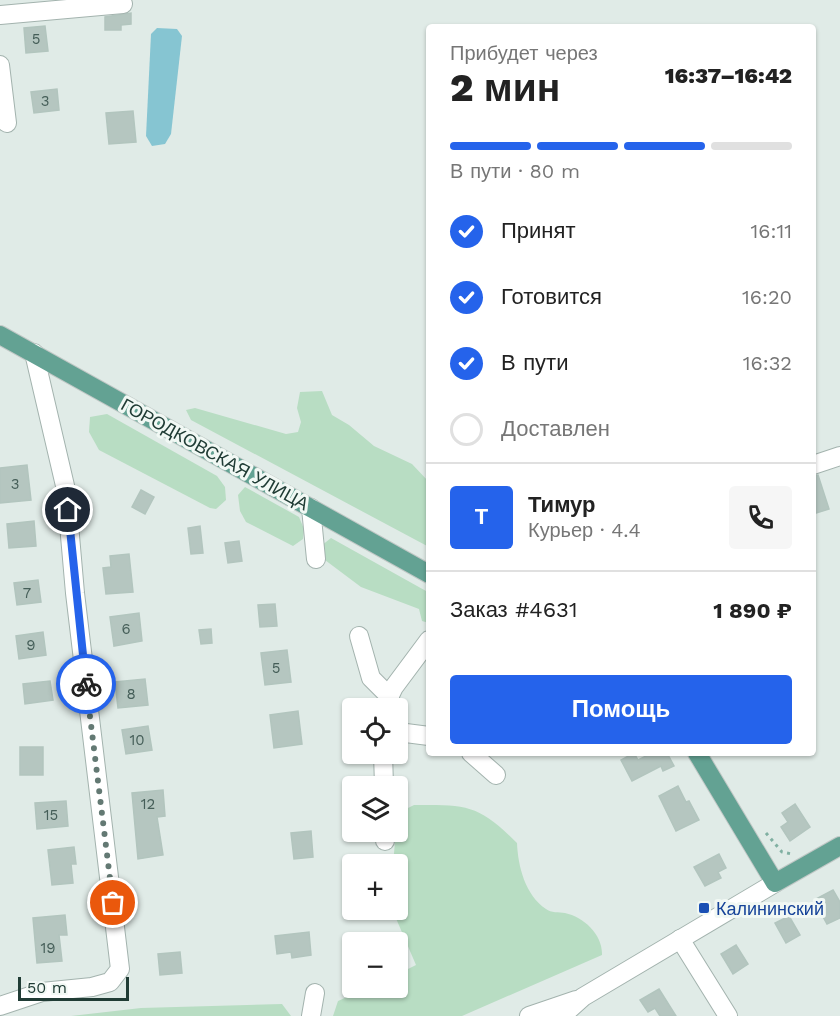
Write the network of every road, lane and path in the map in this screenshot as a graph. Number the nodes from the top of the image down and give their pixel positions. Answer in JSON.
{"nodes":[{"id":1,"x":123,"y":4,"type":"dead end"},
{"id":2,"x":0,"y":15,"type":"edge"},
{"id":3,"x":0,"y":65,"type":"edge"},
{"id":4,"x":7,"y":123,"type":"dead end"},
{"id":5,"x":0,"y":335,"type":"edge"},
{"id":6,"x":34,"y":353,"type":"junction"},
{"id":7,"x":840,"y":456,"type":"edge"},
{"id":8,"x":816,"y":464,"type":"edge"},
{"id":9,"x":311,"y":508,"type":"junction"},
{"id":10,"x":316,"y":560,"type":"dead end"},
{"id":11,"x":426,"y":572,"type":"edge"},
{"id":12,"x":359,"y":636,"type":"dead end"},
{"id":13,"x":426,"y":644,"type":"edge"},
{"id":14,"x":384,"y":698,"type":"edge"},
{"id":15,"x":390,"y":698,"type":"edge"},
{"id":16,"x":408,"y":733,"type":"edge"},
{"id":17,"x":426,"y":736,"type":"edge"},
{"id":18,"x":474,"y":756,"type":"edge"},
{"id":19,"x":700,"y":756,"type":"edge"},
{"id":20,"x":496,"y":775,"type":"dead end"},
{"id":21,"x":760,"y":825,"type":"dead end"},
{"id":22,"x":840,"y":846,"type":"edge"},
{"id":23,"x":801,"y":851,"type":"dead end"},
{"id":24,"x":775,"y":883,"type":"junction"},
{"id":25,"x":680,"y":939,"type":"junction"},
{"id":26,"x":315,"y":993,"type":"dead end"},
{"id":27,"x":583,"y":997,"type":"junction"},
{"id":28,"x":0,"y":1006,"type":"edge"},
{"id":29,"x":312,"y":1016,"type":"edge"},
{"id":30,"x":530,"y":1016,"type":"edge"},
{"id":31,"x":562,"y":1016,"type":"edge"},
{"id":32,"x":728,"y":1016,"type":"edge"}],
"edges":[{"from":1,"to":2,"type":"street"},
{"from":3,"to":4,"type":"street"},
{"from":5,"to":6,"type":"main road","name":"ГОРОДКОВСКАЯ УЛИЦА"},
{"from":6,"to":9,"type":"main road","name":"ГОРОДКОВСКАЯ УЛИЦА"},
{"from":6,"to":28,"type":"street"},
{"from":7,"to":8,"type":"street"},
{"from":9,"to":10,"type":"street"},
{"from":9,"to":11,"type":"main road","name":"ГОРОДКОВСКАЯ УЛИЦА"},
{"from":12,"to":14,"type":"street"},
{"from":13,"to":15,"type":"street"},
{"from":16,"to":17,"type":"street"},
{"from":18,"to":20,"type":"street"},
{"from":19,"to":24,"type":"main road"},
{"from":21,"to":23,"type":"path"},
{"from":22,"to":24,"type":"main road"},
{"from":24,"to":25,"type":"street"},
{"from":25,"to":27,"type":"street"},
{"from":25,"to":32,"type":"street"},
{"from":26,"to":29,"type":"street"},
{"from":27,"to":30,"type":"street"},
{"from":27,"to":31,"type":"street"}]}
